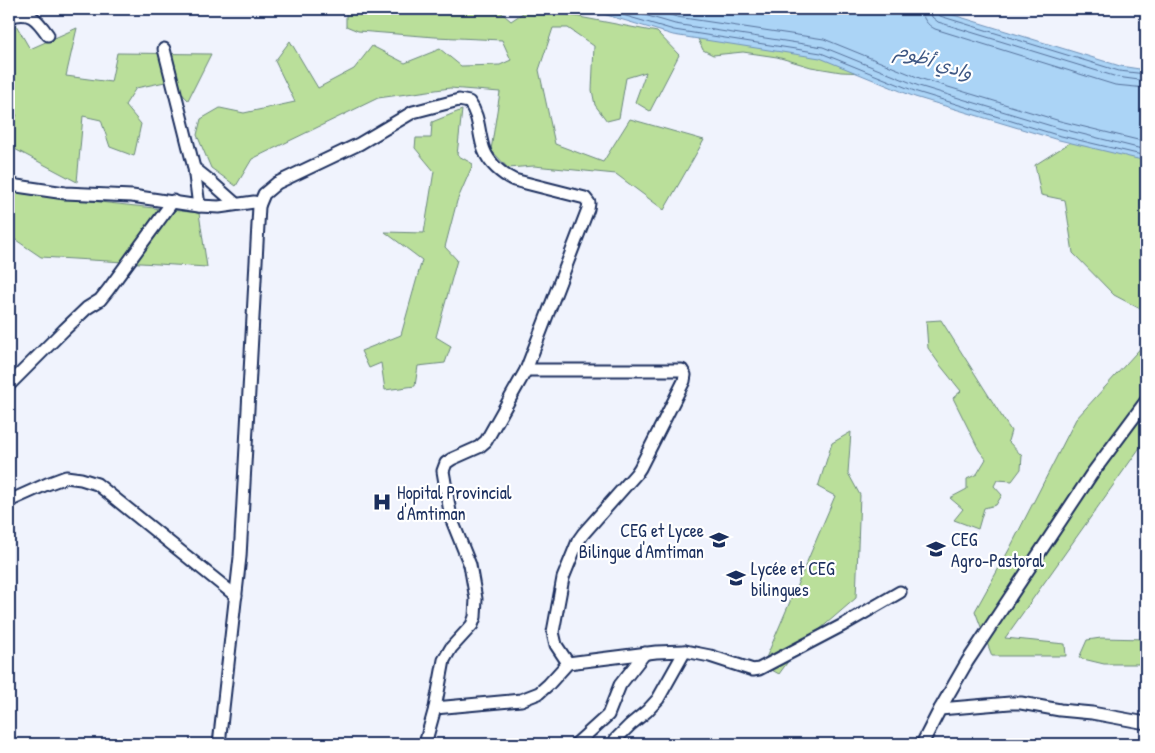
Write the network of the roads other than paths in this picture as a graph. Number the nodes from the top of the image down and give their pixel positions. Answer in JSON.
{"nodes":[{"id":1,"x":9,"y":17,"type":"edge"},
{"id":2,"x":48,"y":35,"type":"dead end"},
{"id":3,"x":164,"y":49,"type":"dead end"},
{"id":4,"x":194,"y":168,"type":"junction"},
{"id":5,"x":9,"y":183,"type":"edge"},
{"id":6,"x":173,"y":201,"type":"junction"},
{"id":7,"x":236,"y":204,"type":"junction"},
{"id":8,"x":199,"y":206,"type":"junction"},
{"id":9,"x":259,"y":206,"type":"junction"},
{"id":10,"x":526,"y":370,"type":"junction"},
{"id":11,"x":9,"y":385,"type":"edge"},
{"id":12,"x":1146,"y":401,"type":"edge"},
{"id":13,"x":9,"y":501,"type":"edge"},
{"id":14,"x":900,"y":592,"type":"dead end"},
{"id":15,"x":236,"y":596,"type":"junction"},
{"id":16,"x":684,"y":651,"type":"junction"},
{"id":17,"x":645,"y":653,"type":"junction"},
{"id":18,"x":568,"y":663,"type":"junction"},
{"id":19,"x":435,"y":708,"type":"junction"},
{"id":20,"x":940,"y":709,"type":"junction"},
{"id":21,"x":1146,"y":723,"type":"edge"},
{"id":22,"x":219,"y":744,"type":"edge"},
{"id":23,"x":425,"y":744,"type":"edge"},
{"id":24,"x":576,"y":744,"type":"edge"},
{"id":25,"x":614,"y":744,"type":"edge"},
{"id":26,"x":922,"y":744,"type":"edge"}],
"edges":[{"from":1,"to":2,"type":"street"},
{"from":3,"to":4,"type":"street"},
{"from":4,"to":7,"type":"street"},
{"from":4,"to":8,"type":"street"},
{"from":5,"to":6,"type":"street"},
{"from":6,"to":8,"type":"street"},
{"from":6,"to":11,"type":"street"},
{"from":7,"to":8,"type":"street"},
{"from":7,"to":9,"type":"street"},
{"from":9,"to":10,"type":"street"},
{"from":9,"to":15,"type":"street"},
{"from":10,"to":18,"type":"street"},
{"from":10,"to":19,"type":"street"},
{"from":12,"to":20,"type":"street"},
{"from":13,"to":15,"type":"street"},
{"from":14,"to":16,"type":"street"},
{"from":15,"to":22,"type":"street"},
{"from":16,"to":17,"type":"street"},
{"from":16,"to":25,"type":"street"},
{"from":17,"to":18,"type":"street"},
{"from":17,"to":24,"type":"street"},
{"from":18,"to":19,"type":"street"},
{"from":19,"to":23,"type":"street"},
{"from":20,"to":21,"type":"street"},
{"from":20,"to":26,"type":"street"}]}
